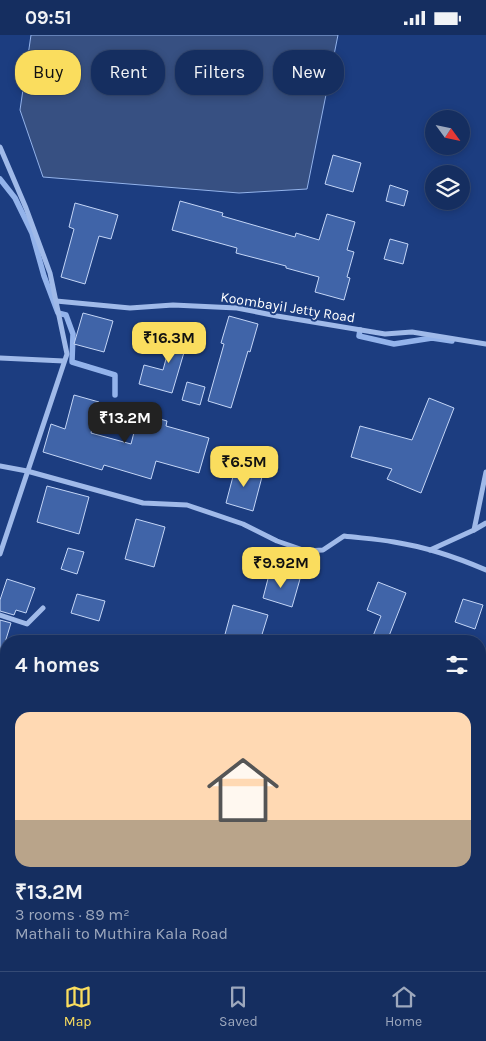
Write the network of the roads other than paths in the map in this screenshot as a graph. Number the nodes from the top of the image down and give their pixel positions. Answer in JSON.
{"nodes":[{"id":1,"x":0,"y":147,"type":"edge"},
{"id":2,"x":56,"y":301,"type":"junction"},
{"id":3,"x":486,"y":344,"type":"edge"},
{"id":4,"x":0,"y":359,"type":"edge"},
{"id":5,"x":64,"y":361,"type":"junction"},
{"id":6,"x":0,"y":466,"type":"edge"},
{"id":7,"x":27,"y":471,"type":"junction"},
{"id":8,"x":486,"y":472,"type":"edge"},
{"id":9,"x":486,"y":523,"type":"edge"},
{"id":10,"x":474,"y":530,"type":"junction"},
{"id":11,"x":430,"y":550,"type":"junction"},
{"id":12,"x":0,"y":554,"type":"edge"},
{"id":13,"x":486,"y":570,"type":"edge"},
{"id":14,"x":43,"y":608,"type":"dead end"},
{"id":15,"x":0,"y":615,"type":"edge"}],
"edges":[{"from":1,"to":2,"type":"street"},
{"from":2,"to":3,"type":"street","name":"Koombayil Jetty Road"},
{"from":2,"to":5,"type":"street"},
{"from":4,"to":5,"type":"street"},
{"from":5,"to":7,"type":"street"},
{"from":6,"to":7,"type":"street"},
{"from":7,"to":11,"type":"street"},
{"from":7,"to":12,"type":"street"},
{"from":8,"to":10,"type":"street"},
{"from":9,"to":10,"type":"street"},
{"from":10,"to":11,"type":"street"},
{"from":11,"to":13,"type":"street"},
{"from":14,"to":15,"type":"street"}]}
